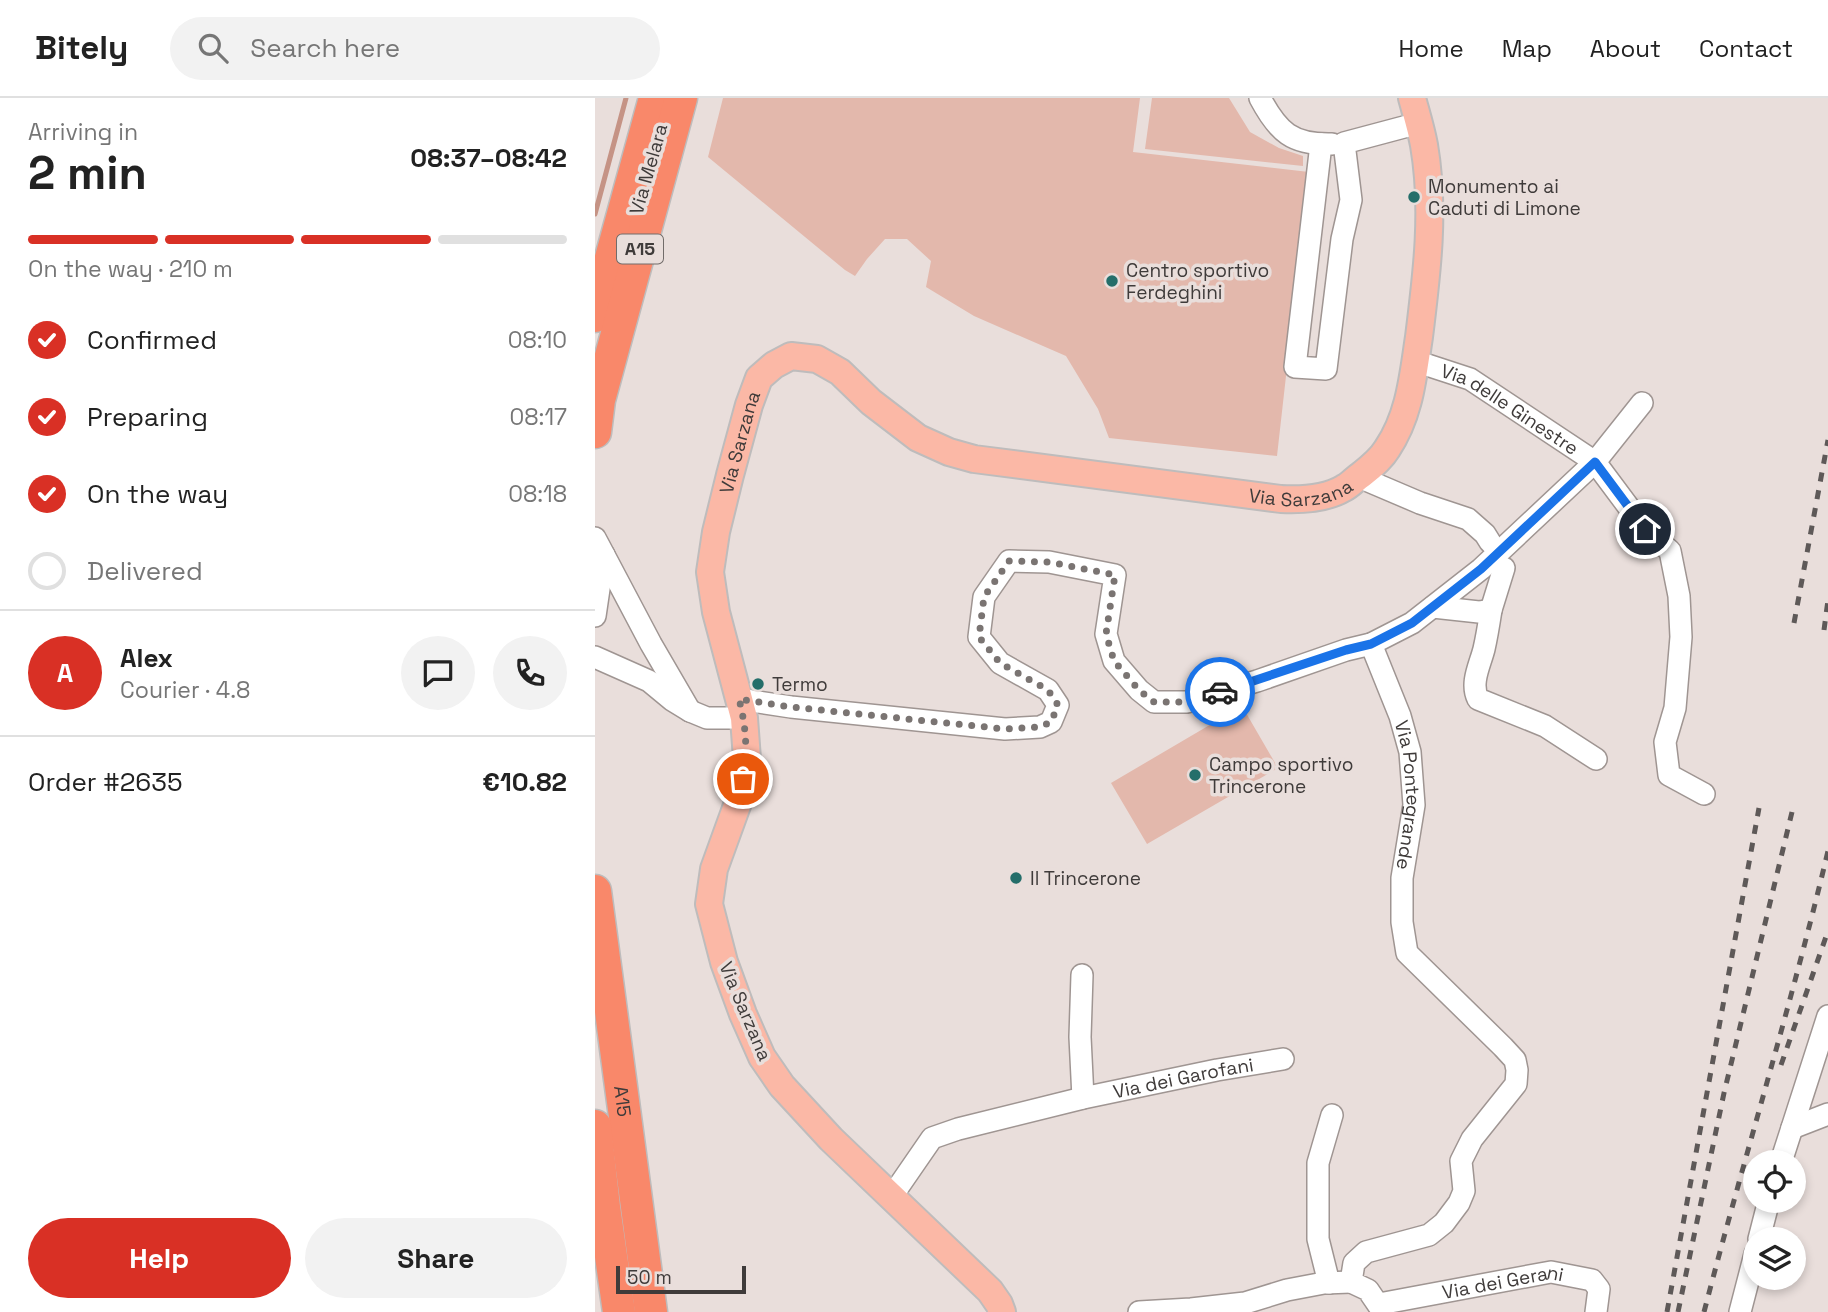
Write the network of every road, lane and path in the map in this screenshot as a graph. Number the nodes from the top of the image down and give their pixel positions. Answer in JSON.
{"nodes":[{"id":1,"x":656,"y":98,"type":"edge"},
{"id":2,"x":668,"y":98,"type":"edge"},
{"id":3,"x":681,"y":98,"type":"edge"},
{"id":4,"x":1260,"y":98,"type":"edge"},
{"id":5,"x":1416,"y":111,"type":"edge"},
{"id":6,"x":1344,"y":143,"type":"junction"},
{"id":7,"x":1321,"y":144,"type":"junction"},
{"id":8,"x":595,"y":316,"type":"edge"},
{"id":9,"x":1415,"y":361,"type":"junction"},
{"id":10,"x":595,"y":362,"type":"edge"},
{"id":11,"x":1641,"y":403,"type":"dead end"},
{"id":12,"x":595,"y":432,"type":"edge"},
{"id":13,"x":1595,"y":462,"type":"junction"},
{"id":14,"x":1359,"y":477,"type":"junction"},
{"id":15,"x":1490,"y":542,"type":"dead end"},
{"id":16,"x":600,"y":546,"type":"edge"},
{"id":17,"x":1504,"y":568,"type":"dead end"},
{"id":18,"x":1433,"y":607,"type":"junction"},
{"id":19,"x":1491,"y":610,"type":"junction"},
{"id":20,"x":595,"y":616,"type":"edge"},
{"id":21,"x":1371,"y":644,"type":"junction"},
{"id":22,"x":595,"y":657,"type":"edge"},
{"id":23,"x":742,"y":709,"type":"junction"},
{"id":24,"x":690,"y":711,"type":"junction"},
{"id":25,"x":1596,"y":759,"type":"dead end"},
{"id":26,"x":1704,"y":794,"type":"dead end"},
{"id":27,"x":595,"y":891,"type":"edge"},
{"id":28,"x":1082,"y":975,"type":"dead end"},
{"id":29,"x":1828,"y":1016,"type":"edge"},
{"id":30,"x":1283,"y":1059,"type":"dead end"},
{"id":31,"x":1083,"y":1098,"type":"junction"},
{"id":32,"x":1828,"y":1114,"type":"edge"},
{"id":33,"x":1332,"y":1115,"type":"dead end"},
{"id":34,"x":595,"y":1126,"type":"edge"},
{"id":35,"x":1792,"y":1128,"type":"junction"},
{"id":36,"x":1785,"y":1150,"type":"edge"},
{"id":37,"x":892,"y":1196,"type":"junction"},
{"id":38,"x":604,"y":1207,"type":"junction"},
{"id":39,"x":1351,"y":1282,"type":"junction"},
{"id":40,"x":1329,"y":1283,"type":"junction"},
{"id":41,"x":1746,"y":1290,"type":"edge"},
{"id":42,"x":1381,"y":1308,"type":"edge"},
{"id":43,"x":607,"y":1312,"type":"edge"},
{"id":44,"x":619,"y":1312,"type":"edge"},
{"id":45,"x":651,"y":1312,"type":"edge"},
{"id":46,"x":1002,"y":1312,"type":"edge"},
{"id":47,"x":1139,"y":1312,"type":"edge"},
{"id":48,"x":1596,"y":1312,"type":"edge"},
{"id":49,"x":1740,"y":1312,"type":"edge"}],
"edges":[{"from":1,"to":8,"type":"highway","name":"A15","number":"A15"},
{"from":2,"to":10,"type":"street","name":"Via Melara"},
{"from":3,"to":12,"type":"highway","name":"A15","number":"A15"},
{"from":4,"to":7,"type":"street"},
{"from":5,"to":6,"type":"street"},
{"from":5,"to":9,"type":"main road","name":"Via Sarzana"},
{"from":6,"to":7,"type":"street"},
{"from":6,"to":7,"type":"street"},
{"from":9,"to":13,"type":"street","name":"Via delle Ginestre"},
{"from":9,"to":14,"type":"main road","name":"Via Sarzana"},
{"from":11,"to":13,"type":"street"},
{"from":13,"to":18,"type":"street"},
{"from":13,"to":26,"type":"street","name":"Via delle Ginestre"},
{"from":14,"to":15,"type":"street"},
{"from":14,"to":23,"type":"main road","name":"Via Sarzana"},
{"from":16,"to":20,"type":"street"},
{"from":16,"to":24,"type":"street"},
{"from":17,"to":19,"type":"street"},
{"from":18,"to":19,"type":"street"},
{"from":18,"to":21,"type":"street"},
{"from":19,"to":25,"type":"street"},
{"from":21,"to":23,"type":"street"},
{"from":21,"to":39,"type":"street","name":"Via Pontegrande"},
{"from":22,"to":24,"type":"street"},
{"from":23,"to":24,"type":"street"},
{"from":23,"to":37,"type":"main road","name":"Via Sarzana"},
{"from":27,"to":45,"type":"highway","name":"A15"},
{"from":28,"to":31,"type":"street"},
{"from":29,"to":35,"type":"street"},
{"from":30,"to":31,"type":"street","name":"Via dei Garofani"},
{"from":31,"to":37,"type":"street","name":"Via dei Garofani"},
{"from":32,"to":35,"type":"street"},
{"from":33,"to":40,"type":"street"},
{"from":34,"to":38,"type":"highway","name":"A15"},
{"from":35,"to":36,"type":"street"},
{"from":37,"to":46,"type":"main road","name":"Via Sarzana"},
{"from":38,"to":43,"type":"highway"},
{"from":38,"to":44,"type":"highway","name":"A15"},
{"from":39,"to":40,"type":"street"},
{"from":39,"to":42,"type":"street"},
{"from":40,"to":47,"type":"street"},
{"from":41,"to":49,"type":"street"},
{"from":42,"to":48,"type":"street","name":"Via dei Gerani"}]}
